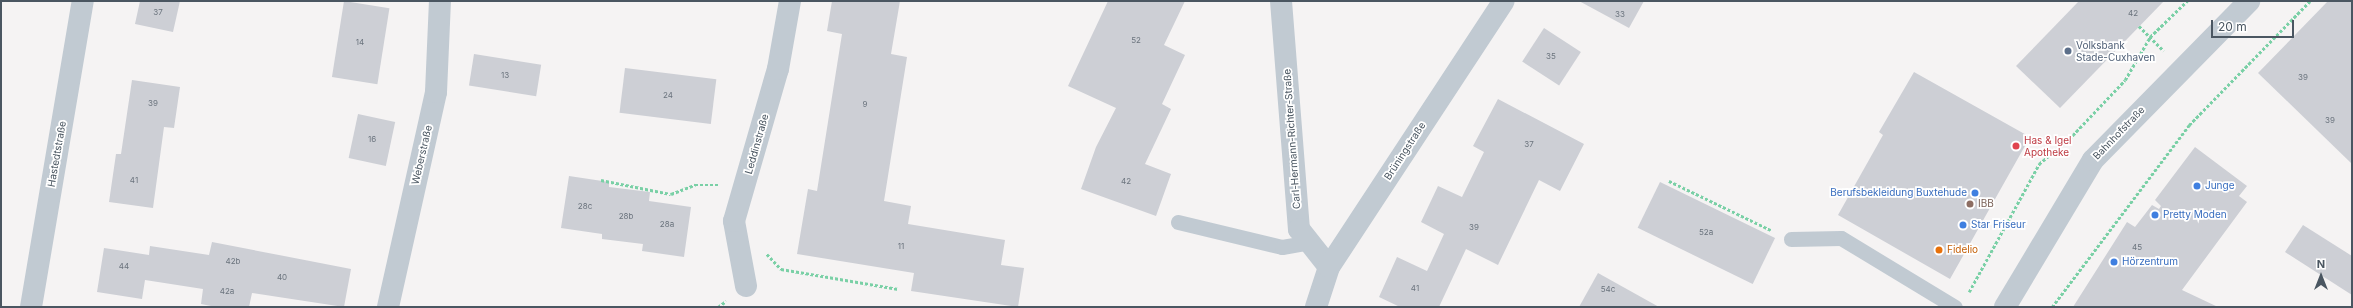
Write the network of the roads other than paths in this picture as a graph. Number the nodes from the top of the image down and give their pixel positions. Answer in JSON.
{"nodes":[{"id":1,"x":83,"y":1,"type":"edge"},
{"id":2,"x":440,"y":1,"type":"edge"},
{"id":3,"x":790,"y":1,"type":"edge"},
{"id":4,"x":1281,"y":1,"type":"edge"},
{"id":5,"x":1504,"y":1,"type":"edge"},
{"id":6,"x":2249,"y":1,"type":"edge"},
{"id":7,"x":1178,"y":222,"type":"dead end"},
{"id":8,"x":1791,"y":239,"type":"road end"},
{"id":9,"x":1309,"y":242,"type":"junction"},
{"id":10,"x":1329,"y":267,"type":"junction"},
{"id":11,"x":746,"y":286,"type":"dead end"},
{"id":12,"x":31,"y":307,"type":"edge"},
{"id":13,"x":388,"y":307,"type":"edge"},
{"id":14,"x":1316,"y":307,"type":"edge"},
{"id":15,"x":1955,"y":307,"type":"edge"},
{"id":16,"x":2005,"y":307,"type":"edge"}],
"edges":[{"from":1,"to":12,"type":"street","name":"Hastedtstraße"},
{"from":2,"to":13,"type":"street","name":"Weberstraße"},
{"from":3,"to":11,"type":"street","name":"Leddinstraße"},
{"from":4,"to":9,"type":"street","name":"Carl-Hermann-Richter-Straße"},
{"from":5,"to":10,"type":"street","name":"Brüningstraße"},
{"from":6,"to":16,"type":"street","name":"Bahnhofstraße"},
{"from":7,"to":9,"type":"lane"},
{"from":8,"to":15,"type":"lane"},
{"from":9,"to":10,"type":"street","name":"Carl-Hermann-Richter-Straße"},
{"from":10,"to":14,"type":"street","name":"Brüningstraße"}]}
